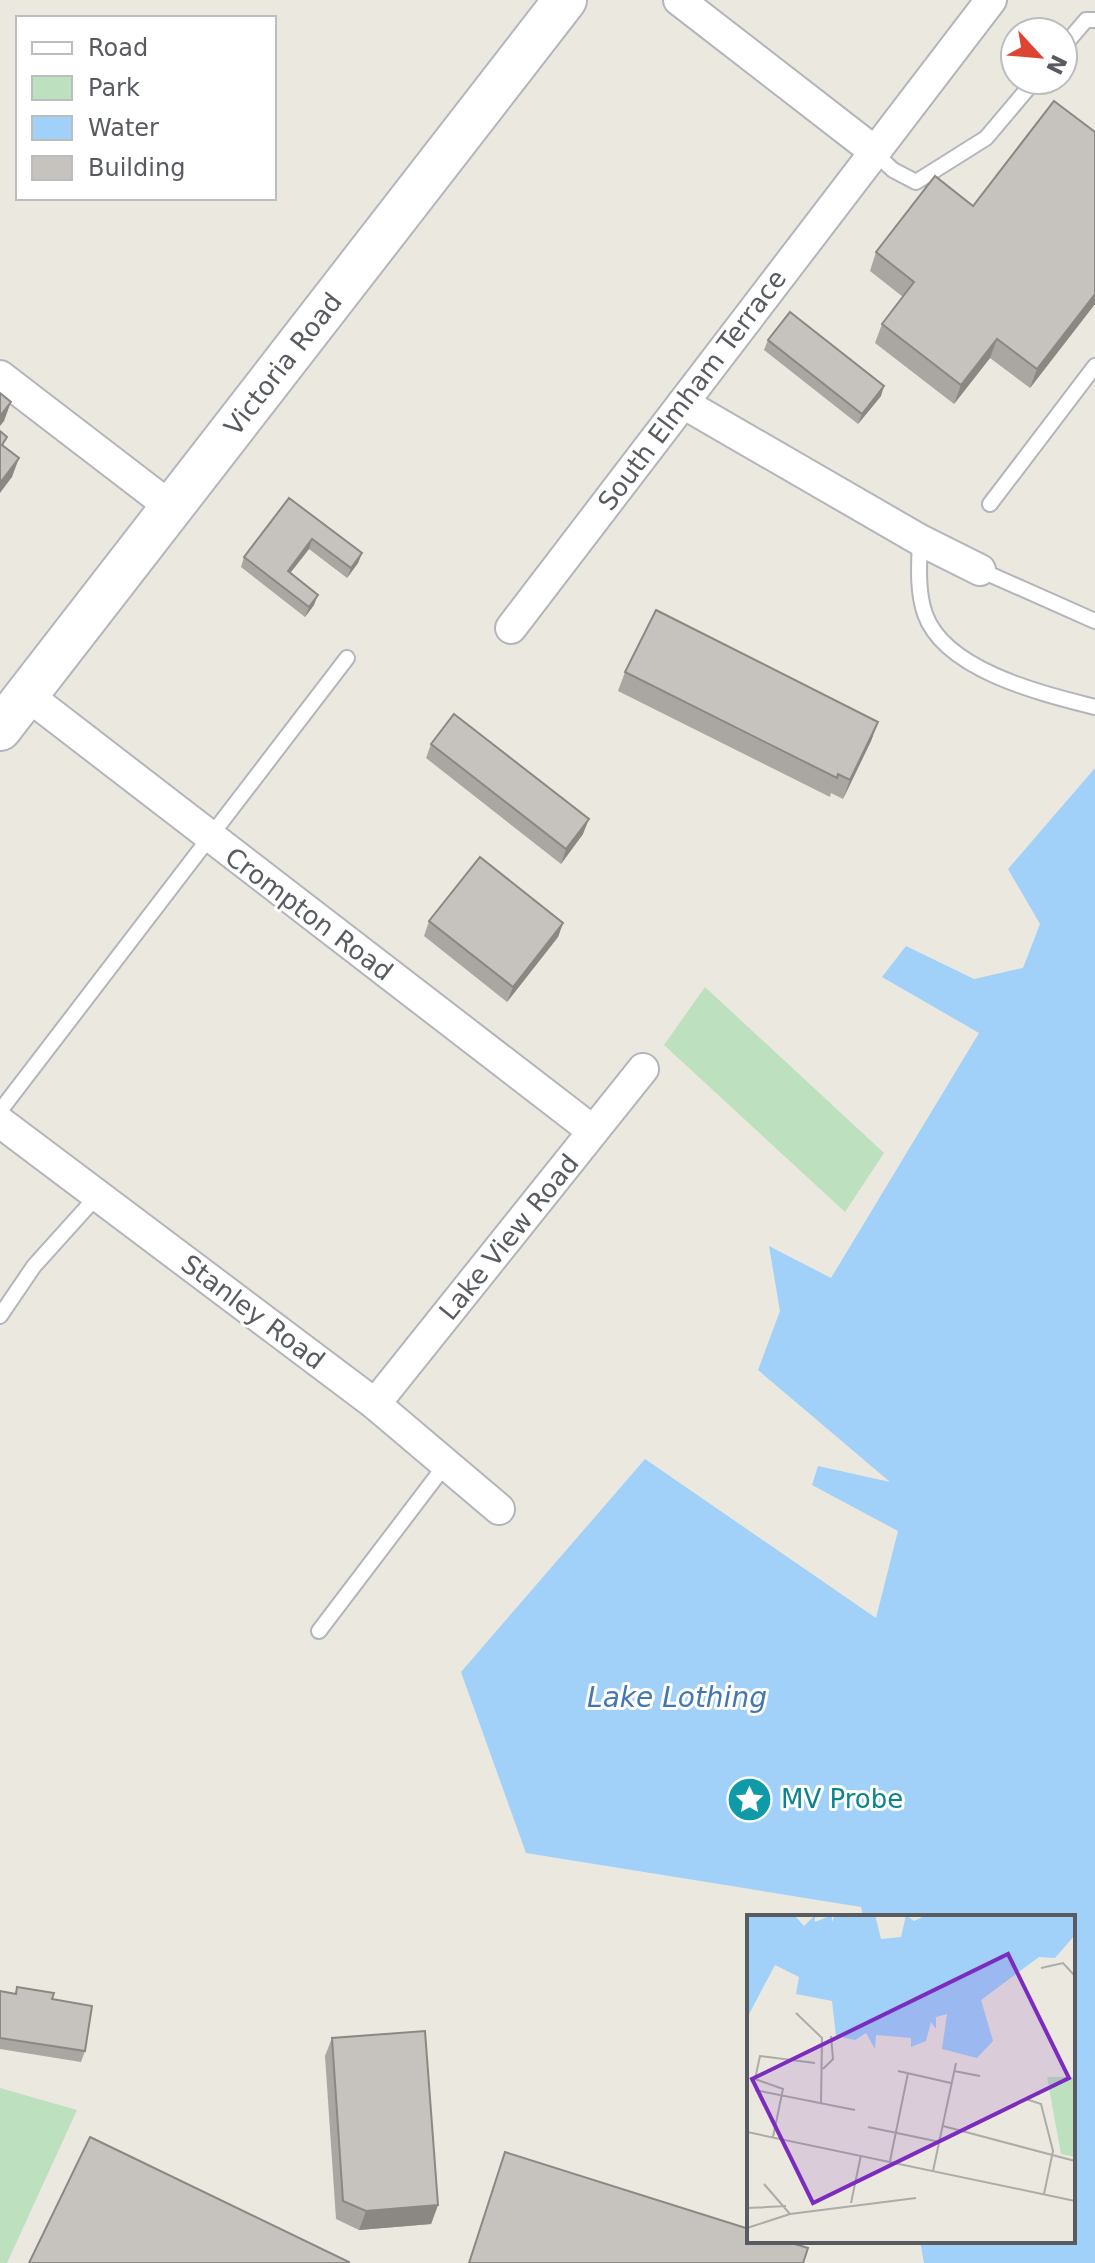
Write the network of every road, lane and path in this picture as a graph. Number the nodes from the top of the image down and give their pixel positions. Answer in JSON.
{"nodes":[{"id":1,"x":565,"y":0,"type":"edge"},
{"id":2,"x":679,"y":0,"type":"edge"},
{"id":3,"x":991,"y":0,"type":"edge"},
{"id":4,"x":1021,"y":96,"type":"edge"},
{"id":5,"x":874,"y":151,"type":"junction"},
{"id":6,"x":1095,"y":366,"type":"edge"},
{"id":7,"x":0,"y":376,"type":"edge"},
{"id":8,"x":683,"y":403,"type":"junction"},
{"id":9,"x":990,"y":504,"type":"dead end"},
{"id":10,"x":172,"y":508,"type":"junction"},
{"id":11,"x":920,"y":540,"type":"junction"},
{"id":12,"x":980,"y":570,"type":"joint"},
{"id":13,"x":1095,"y":621,"type":"edge"},
{"id":14,"x":511,"y":628,"type":"dead end"},
{"id":15,"x":347,"y":658,"type":"dead end"},
{"id":16,"x":27,"y":695,"type":"junction"},
{"id":17,"x":1095,"y":707,"type":"edge"},
{"id":18,"x":0,"y":729,"type":"edge"},
{"id":19,"x":207,"y":836,"type":"junction"},
{"id":20,"x":643,"y":1069,"type":"dead end"},
{"id":21,"x":0,"y":1111,"type":"edge"},
{"id":22,"x":0,"y":1122,"type":"edge"},
{"id":23,"x":593,"y":1131,"type":"junction"},
{"id":24,"x":98,"y":1195,"type":"junction"},
{"id":25,"x":0,"y":1316,"type":"edge"},
{"id":26,"x":375,"y":1404,"type":"junction"},
{"id":27,"x":446,"y":1464,"type":"junction"},
{"id":28,"x":499,"y":1509,"type":"dead end"},
{"id":29,"x":319,"y":1631,"type":"dead end"}],
"edges":[{"from":1,"to":10,"type":"main road","name":"Victoria Road"},
{"from":2,"to":5,"type":"street"},
{"from":3,"to":5,"type":"street","name":"South Elmham Terrace"},
{"from":4,"to":5,"type":"lane"},
{"from":5,"to":8,"type":"street","name":"South Elmham Terrace"},
{"from":6,"to":9,"type":"lane"},
{"from":7,"to":10,"type":"street"},
{"from":8,"to":11,"type":"street"},
{"from":8,"to":14,"type":"street","name":"South Elmham Terrace"},
{"from":10,"to":16,"type":"main road","name":"Victoria Road"},
{"from":11,"to":12,"type":"street"},
{"from":11,"to":17,"type":"lane"},
{"from":12,"to":13,"type":"lane"},
{"from":15,"to":19,"type":"lane"},
{"from":16,"to":18,"type":"main road","name":"Victoria Road"},
{"from":16,"to":19,"type":"street","name":"Crompton Road"},
{"from":19,"to":21,"type":"lane"},
{"from":19,"to":23,"type":"street","name":"Crompton Road"},
{"from":20,"to":23,"type":"street","name":"Lake View Road"},
{"from":22,"to":24,"type":"street","name":"Stanley Road"},
{"from":23,"to":26,"type":"street","name":"Lake View Road"},
{"from":24,"to":25,"type":"lane"},
{"from":24,"to":26,"type":"street","name":"Stanley Road"},
{"from":26,"to":27,"type":"street","name":"Stanley Road"},
{"from":27,"to":28,"type":"street","name":"Stanley Road"},
{"from":27,"to":29,"type":"lane"}]}
